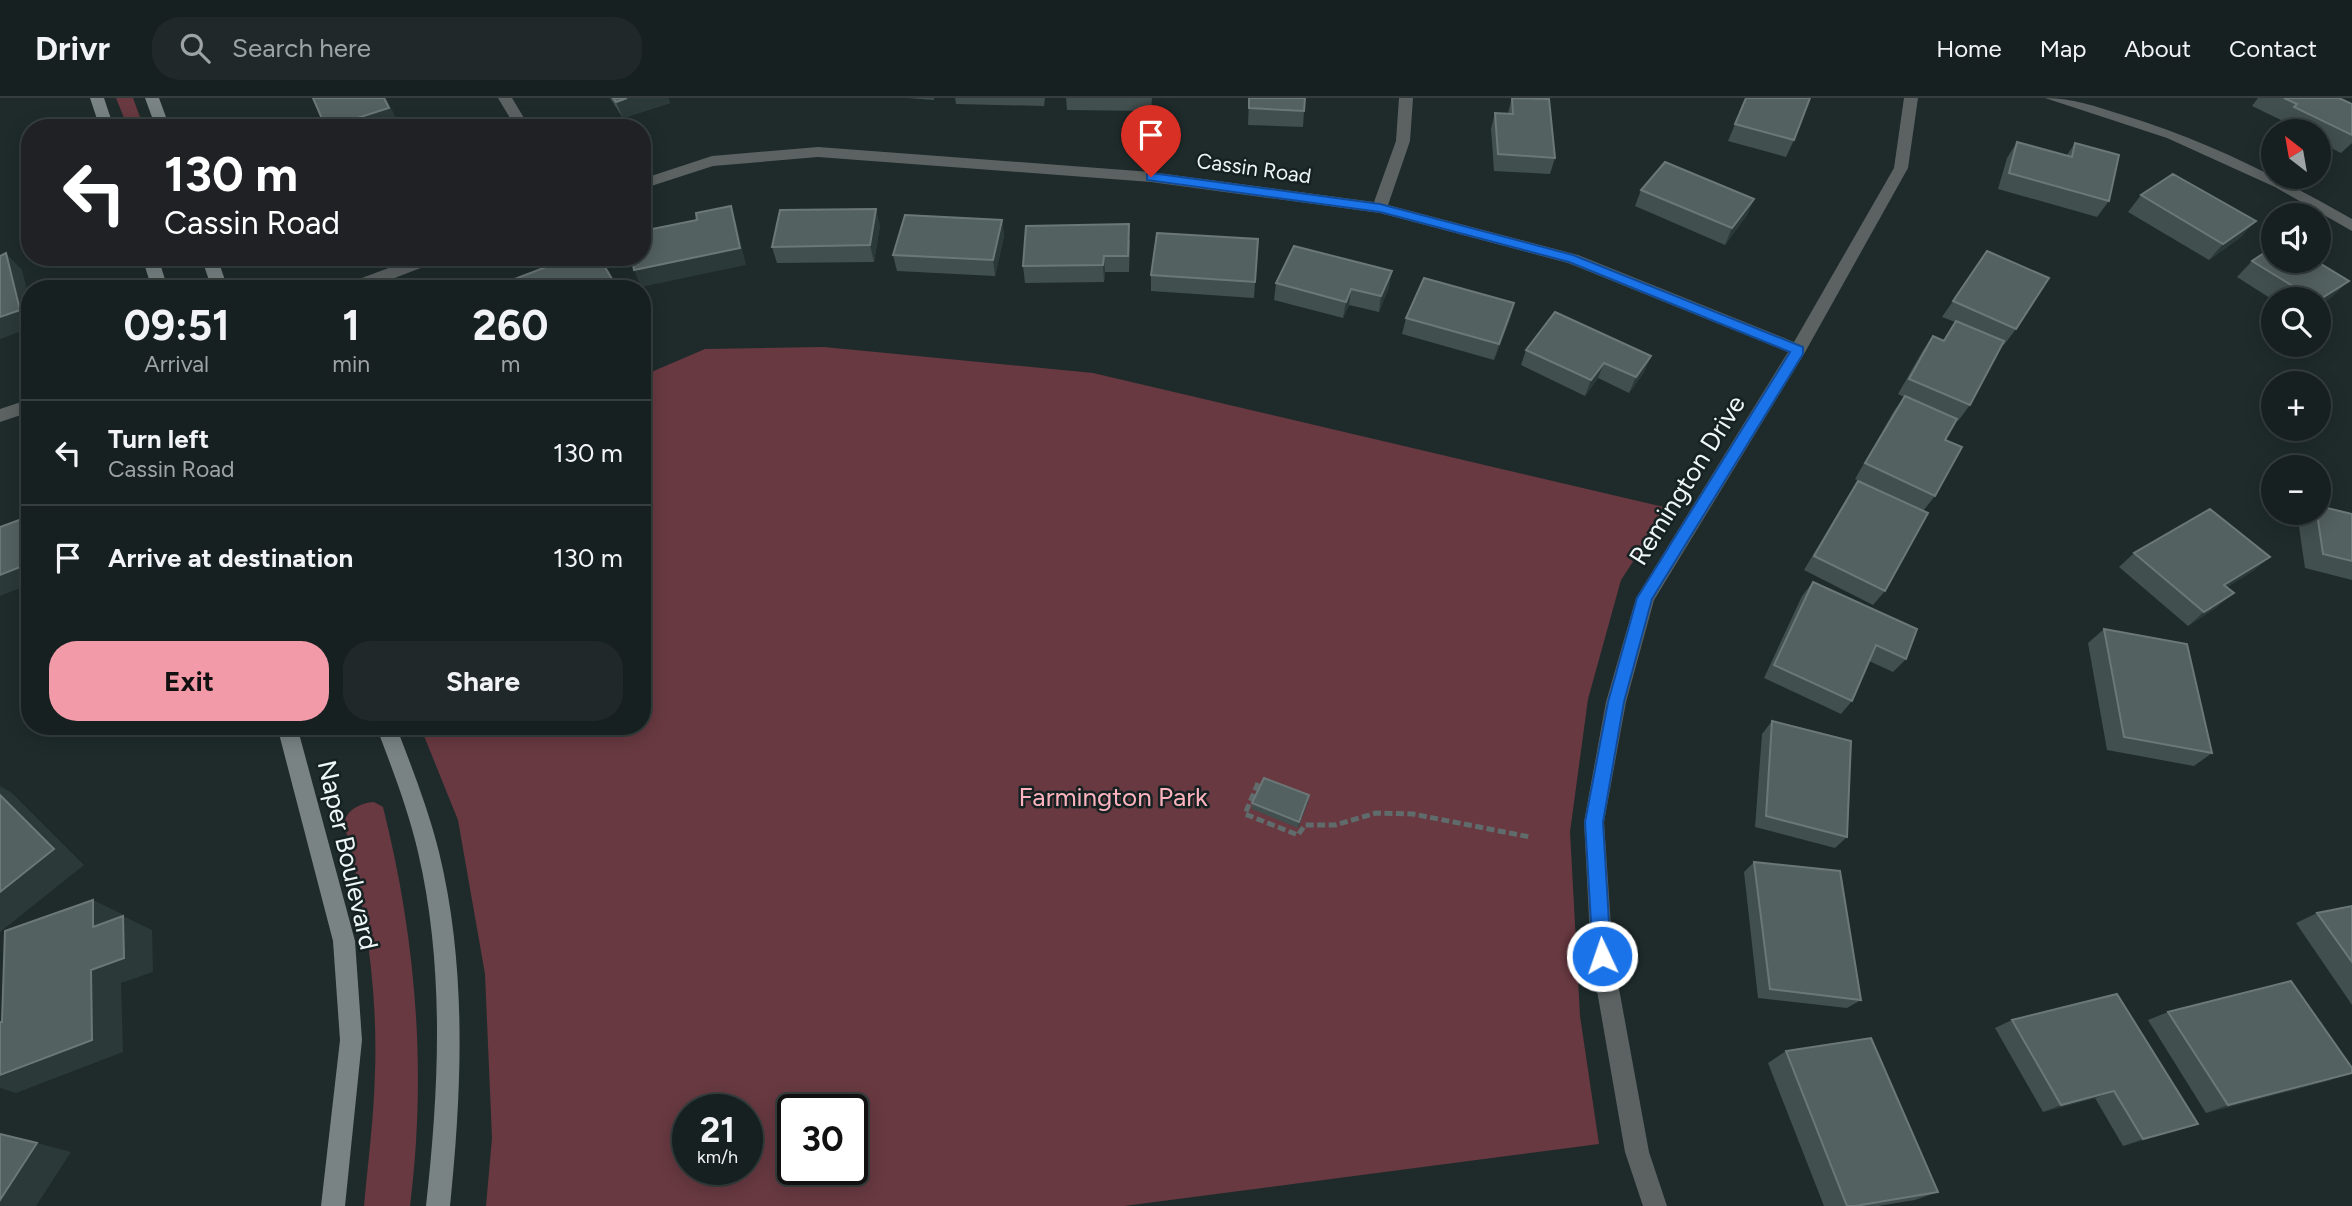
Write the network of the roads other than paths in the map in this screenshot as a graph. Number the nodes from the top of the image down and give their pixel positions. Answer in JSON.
{"nodes":[{"id":1,"x":97,"y":98,"type":"edge"},
{"id":2,"x":152,"y":98,"type":"edge"},
{"id":3,"x":505,"y":98,"type":"edge"},
{"id":4,"x":1406,"y":98,"type":"edge"},
{"id":5,"x":1911,"y":98,"type":"edge"},
{"id":6,"x":2052,"y":98,"type":"edge"},
{"id":7,"x":104,"y":119,"type":"edge"},
{"id":8,"x":160,"y":119,"type":"edge"},
{"id":9,"x":518,"y":119,"type":"edge"},
{"id":10,"x":651,"y":181,"type":"edge"},
{"id":11,"x":1380,"y":208,"type":"junction"},
{"id":12,"x":2352,"y":226,"type":"edge"},
{"id":13,"x":410,"y":266,"type":"edge"},
{"id":14,"x":373,"y":280,"type":"edge"},
{"id":15,"x":1798,"y":350,"type":"junction"},
{"id":16,"x":21,"y":408,"type":"edge"},
{"id":17,"x":0,"y":416,"type":"edge"},
{"id":18,"x":289,"y":735,"type":"edge"},
{"id":19,"x":389,"y":735,"type":"edge"},
{"id":20,"x":333,"y":1206,"type":"edge"},
{"id":21,"x":438,"y":1206,"type":"edge"},
{"id":22,"x":1655,"y":1206,"type":"edge"}],
"edges":[{"from":1,"to":7,"type":"main road"},
{"from":2,"to":8,"type":"main road"},
{"from":3,"to":9,"type":"street"},
{"from":4,"to":11,"type":"street"},
{"from":5,"to":15,"type":"street","name":"Remington Drive"},
{"from":6,"to":12,"type":"street"},
{"from":10,"to":11,"type":"street","name":"Cassin Road"},
{"from":11,"to":15,"type":"street","name":"Cassin Road"},
{"from":13,"to":14,"type":"street"},
{"from":15,"to":22,"type":"street","name":"Remington Drive"},
{"from":16,"to":17,"type":"street"},
{"from":18,"to":20,"type":"main road","name":"Naper Boulevard"},
{"from":19,"to":21,"type":"main road"}]}
